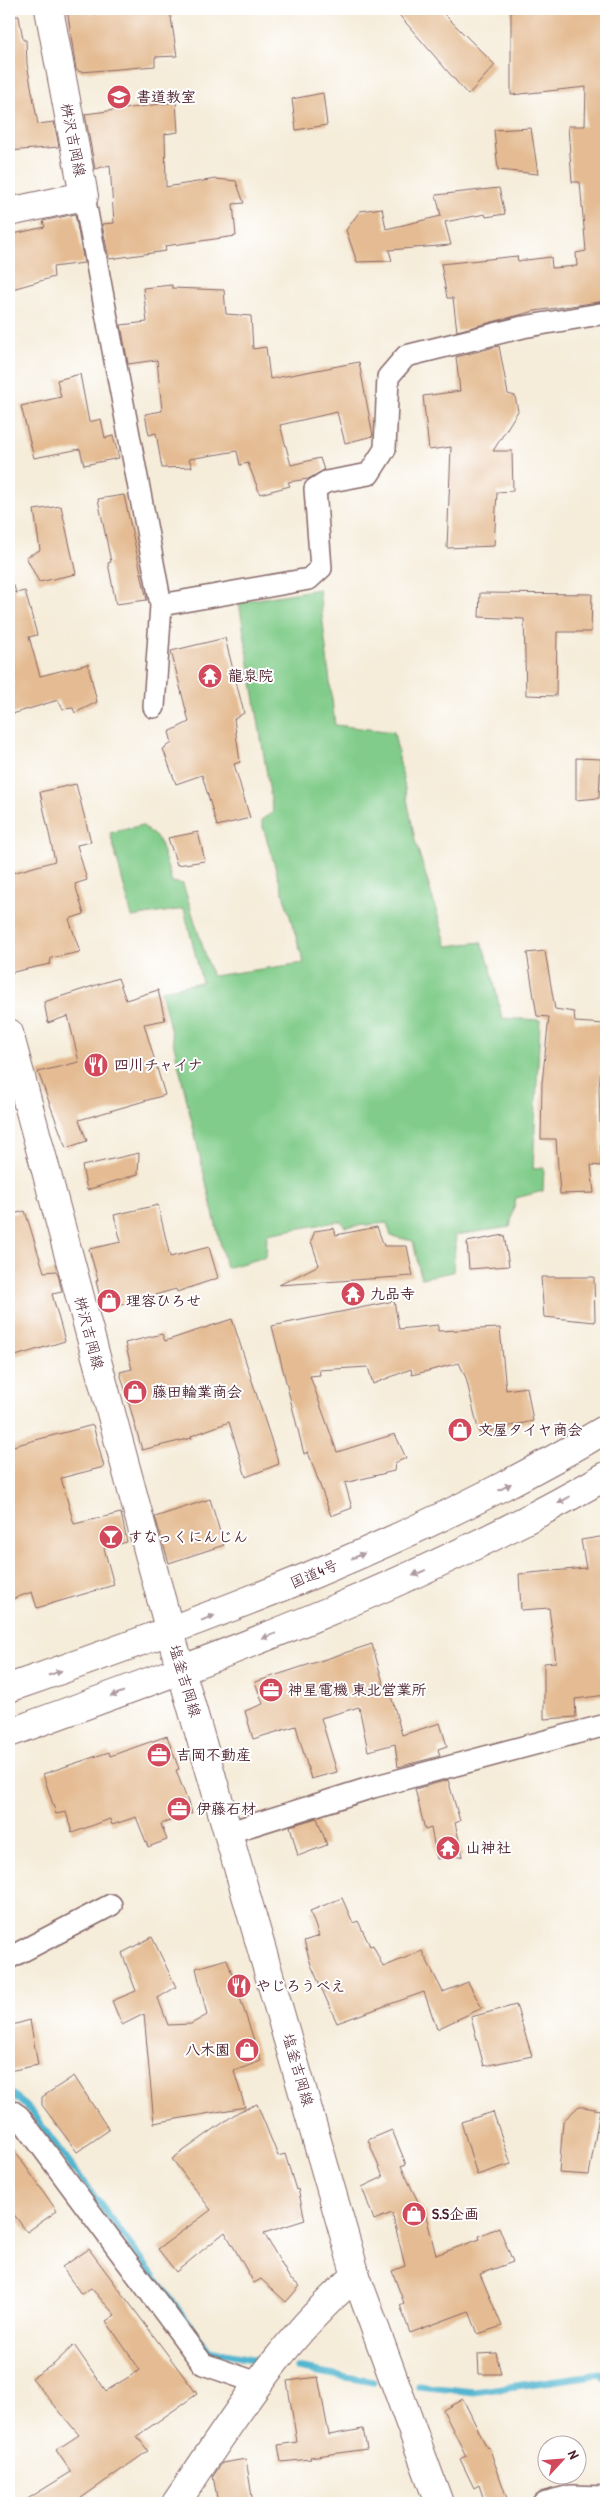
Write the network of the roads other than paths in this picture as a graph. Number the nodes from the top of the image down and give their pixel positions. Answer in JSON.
{"nodes":[{"id":1,"x":49,"y":9,"type":"edge"},
{"id":2,"x":84,"y":196,"type":"junction"},
{"id":3,"x":9,"y":212,"type":"edge"},
{"id":4,"x":606,"y":313,"type":"edge"},
{"id":5,"x":160,"y":605,"type":"junction"},
{"id":6,"x":154,"y":707,"type":"dead end"},
{"id":7,"x":9,"y":1033,"type":"edge"},
{"id":8,"x":606,"y":1429,"type":"edge"},
{"id":9,"x":606,"y":1476,"type":"edge"},
{"id":10,"x":170,"y":1632,"type":"junction"},
{"id":11,"x":182,"y":1669,"type":"junction"},
{"id":12,"x":9,"y":1688,"type":"edge"},
{"id":13,"x":606,"y":1725,"type":"edge"},
{"id":14,"x":9,"y":1733,"type":"edge"},
{"id":15,"x":230,"y":1832,"type":"junction"},
{"id":16,"x":111,"y":1905,"type":"dead end"},
{"id":17,"x":9,"y":1958,"type":"edge"},
{"id":18,"x":9,"y":2109,"type":"edge"},
{"id":19,"x":356,"y":2276,"type":"junction"},
{"id":20,"x":258,"y":2383,"type":"junction"},
{"id":21,"x":606,"y":2496,"type":"edge"},
{"id":22,"x":176,"y":2503,"type":"edge"},
{"id":23,"x":439,"y":2503,"type":"edge"},
{"id":24,"x":543,"y":2503,"type":"edge"}],
"edges":[{"from":1,"to":2,"type":"main road","name":"桝沢吉岡線"},
{"from":2,"to":3,"type":"main road","name":"桝沢吉岡線"},
{"from":2,"to":5,"type":"street"},
{"from":4,"to":5,"type":"street"},
{"from":5,"to":6,"type":"street"},
{"from":7,"to":10,"type":"main road","name":"桝沢吉岡線"},
{"from":10,"to":8,"type":"main road","name":"国道4号","one_way":true},
{"from":9,"to":11,"type":"main road","one_way":true},
{"from":10,"to":11,"type":"main road","name":"塩釜吉岡線"},
{"from":12,"to":10,"type":"main road","name":"国道4号","one_way":true},
{"from":11,"to":14,"type":"main road","one_way":true},
{"from":11,"to":15,"type":"main road","name":"塩釜吉岡線"},
{"from":13,"to":15,"type":"street"},
{"from":15,"to":19,"type":"main road","name":"塩釜吉岡線"},
{"from":16,"to":17,"type":"street"},
{"from":18,"to":20,"type":"street"},
{"from":19,"to":20,"type":"main road"},
{"from":19,"to":23,"type":"main road","name":"塩釜吉岡線"},
{"from":20,"to":22,"type":"main road"},
{"from":21,"to":24,"type":"street"}]}
